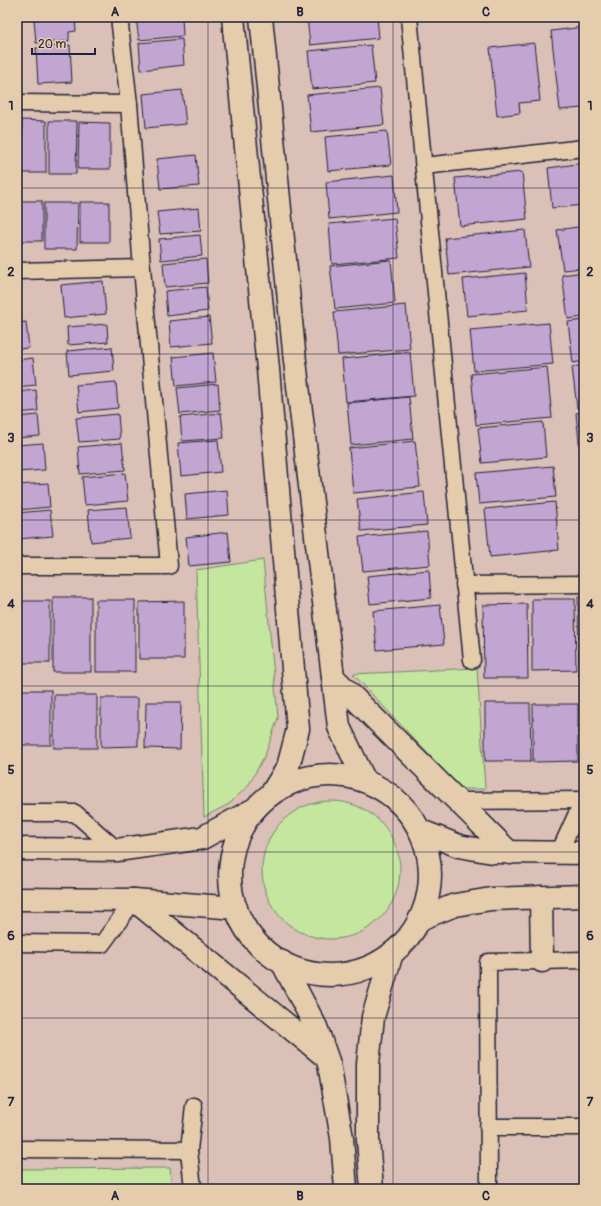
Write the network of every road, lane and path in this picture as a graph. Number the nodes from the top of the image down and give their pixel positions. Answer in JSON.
{"nodes":[{"id":1,"x":119,"y":17,"type":"edge"},
{"id":2,"x":233,"y":17,"type":"edge"},
{"id":3,"x":261,"y":17,"type":"edge"},
{"id":4,"x":409,"y":17,"type":"edge"},
{"id":5,"x":17,"y":103,"type":"edge"},
{"id":6,"x":128,"y":104,"type":"junction"},
{"id":7,"x":584,"y":148,"type":"edge"},
{"id":8,"x":424,"y":166,"type":"junction"},
{"id":9,"x":142,"y":268,"type":"junction"},
{"id":10,"x":17,"y":270,"type":"edge"},
{"id":11,"x":17,"y":566,"type":"edge"},
{"id":12,"x":584,"y":584,"type":"edge"},
{"id":13,"x":464,"y":585,"type":"junction"},
{"id":14,"x":472,"y":660,"type":"dead end"},
{"id":15,"x":333,"y":677,"type":"junction"},
{"id":16,"x":364,"y":781,"type":"junction"},
{"id":17,"x":271,"y":794,"type":"junction"},
{"id":18,"x":583,"y":800,"type":"edge"},
{"id":19,"x":458,"y":801,"type":"junction"},
{"id":20,"x":251,"y":811,"type":"junction"},
{"id":21,"x":17,"y":813,"type":"edge"},
{"id":22,"x":420,"y":832,"type":"junction"},
{"id":23,"x":17,"y":849,"type":"edge"},
{"id":24,"x":117,"y":850,"type":"junction"},
{"id":25,"x":510,"y":853,"type":"junction"},
{"id":26,"x":559,"y":853,"type":"junction"},
{"id":27,"x":584,"y":853,"type":"edge"},
{"id":28,"x":541,"y":896,"type":"junction"},
{"id":29,"x":584,"y":896,"type":"edge"},
{"id":30,"x":17,"y":899,"type":"edge"},
{"id":31,"x":134,"y":900,"type":"junction"},
{"id":32,"x":236,"y":908,"type":"junction"},
{"id":33,"x":420,"y":919,"type":"junction"},
{"id":34,"x":17,"y":943,"type":"edge"},
{"id":35,"x":392,"y":953,"type":"junction"},
{"id":36,"x":584,"y":960,"type":"edge"},
{"id":37,"x":542,"y":961,"type":"junction"},
{"id":38,"x":282,"y":962,"type":"junction"},
{"id":39,"x":326,"y":1057,"type":"junction"},
{"id":40,"x":194,"y":1106,"type":"dead end"},
{"id":41,"x":488,"y":1127,"type":"junction"},
{"id":42,"x":584,"y":1127,"type":"edge"},
{"id":43,"x":17,"y":1149,"type":"edge"},
{"id":44,"x":189,"y":1150,"type":"junction"},
{"id":45,"x":193,"y":1189,"type":"edge"},
{"id":46,"x":346,"y":1189,"type":"edge"},
{"id":47,"x":372,"y":1189,"type":"edge"},
{"id":48,"x":489,"y":1189,"type":"edge"}],
"edges":[{"from":1,"to":6,"type":"street"},
{"from":2,"to":17,"type":"street"},
{"from":3,"to":15,"type":"street"},
{"from":4,"to":8,"type":"street"},
{"from":5,"to":6,"type":"street"},
{"from":6,"to":9,"type":"street"},
{"from":7,"to":8,"type":"street"},
{"from":8,"to":13,"type":"street"},
{"from":9,"to":10,"type":"street"},
{"from":9,"to":11,"type":"street"},
{"from":12,"to":13,"type":"street"},
{"from":13,"to":14,"type":"street"},
{"from":15,"to":16,"type":"street"},
{"from":15,"to":19,"type":"street"},
{"from":16,"to":17,"type":"street"},
{"from":16,"to":22,"type":"street"},
{"from":17,"to":20,"type":"street"},
{"from":18,"to":19,"type":"street"},
{"from":18,"to":26,"type":"street"},
{"from":19,"to":25,"type":"street"},
{"from":20,"to":24,"type":"street"},
{"from":20,"to":32,"type":"street"},
{"from":21,"to":24,"type":"street"},
{"from":22,"to":25,"type":"street"},
{"from":22,"to":33,"type":"street"},
{"from":23,"to":24,"type":"street"},
{"from":25,"to":26,"type":"street"},
{"from":26,"to":27,"type":"street"},
{"from":28,"to":29,"type":"street"},
{"from":28,"to":33,"type":"street"},
{"from":28,"to":37,"type":"street"},
{"from":30,"to":31,"type":"street"},
{"from":31,"to":32,"type":"street"},
{"from":31,"to":34,"type":"street"},
{"from":31,"to":39,"type":"street"},
{"from":32,"to":38,"type":"street"},
{"from":33,"to":35,"type":"street"},
{"from":35,"to":38,"type":"street"},
{"from":35,"to":47,"type":"street"},
{"from":36,"to":37,"type":"street"},
{"from":37,"to":41,"type":"street"},
{"from":38,"to":39,"type":"street"},
{"from":39,"to":46,"type":"street"},
{"from":40,"to":44,"type":"street"},
{"from":41,"to":42,"type":"street"},
{"from":41,"to":48,"type":"street"},
{"from":43,"to":44,"type":"street"},
{"from":44,"to":45,"type":"street"}]}
